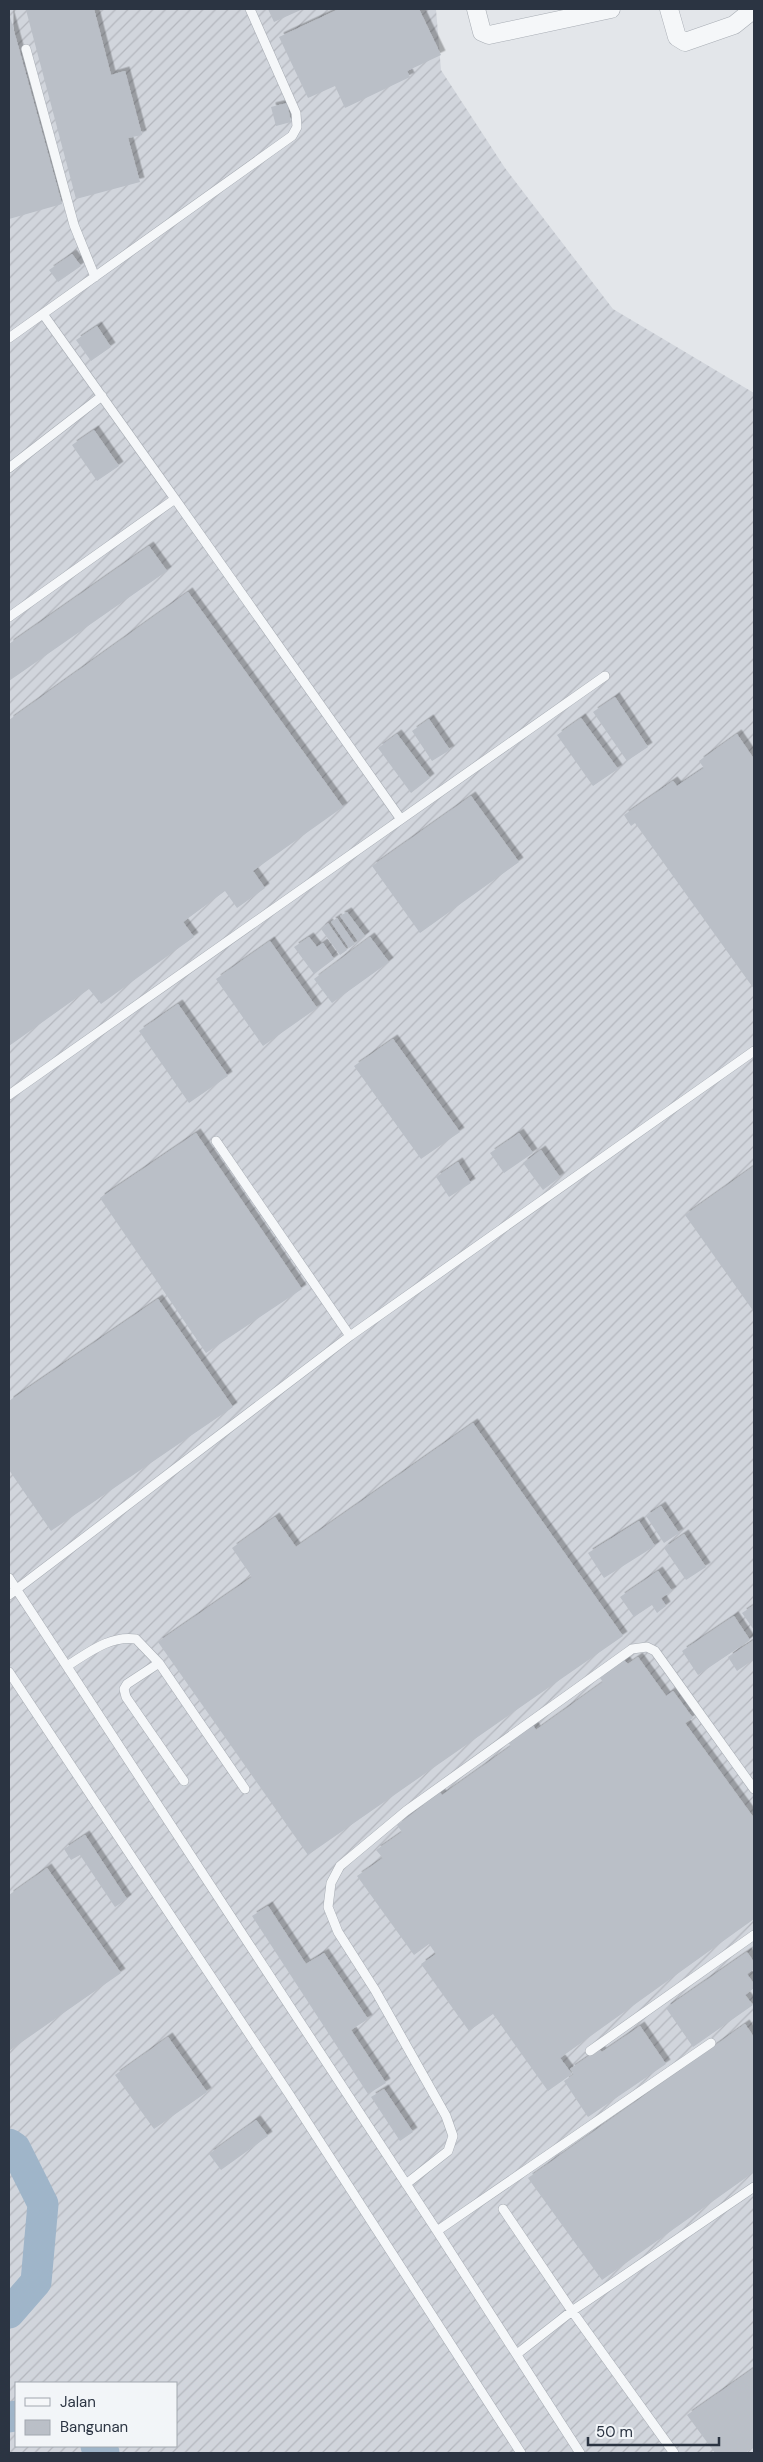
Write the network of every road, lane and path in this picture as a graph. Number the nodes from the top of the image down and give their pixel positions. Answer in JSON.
{"nodes":[{"id":1,"x":250,"y":9,"type":"edge"},
{"id":2,"x":476,"y":9,"type":"edge"},
{"id":3,"x":611,"y":9,"type":"edge"},
{"id":4,"x":668,"y":9,"type":"edge"},
{"id":5,"x":754,"y":9,"type":"edge"},
{"id":6,"x":731,"y":17,"type":"edge"},
{"id":7,"x":26,"y":49,"type":"dead end"},
{"id":8,"x":95,"y":278,"type":"junction"},
{"id":9,"x":43,"y":314,"type":"junction"},
{"id":10,"x":9,"y":338,"type":"edge"},
{"id":11,"x":102,"y":396,"type":"junction"},
{"id":12,"x":9,"y":468,"type":"edge"},
{"id":13,"x":175,"y":499,"type":"junction"},
{"id":14,"x":9,"y":617,"type":"edge"},
{"id":15,"x":605,"y":676,"type":"dead end"},
{"id":16,"x":400,"y":818,"type":"junction"},
{"id":17,"x":754,"y":1050,"type":"edge"},
{"id":18,"x":9,"y":1095,"type":"edge"},
{"id":19,"x":216,"y":1141,"type":"dead end"},
{"id":20,"x":350,"y":1336,"type":"junction"},
{"id":21,"x":9,"y":1578,"type":"edge"},
{"id":22,"x":13,"y":1592,"type":"edge"},
{"id":23,"x":159,"y":1663,"type":"junction"},
{"id":24,"x":67,"y":1666,"type":"junction"},
{"id":25,"x":9,"y":1672,"type":"edge"},
{"id":26,"x":184,"y":1781,"type":"dead end"},
{"id":27,"x":245,"y":1789,"type":"dead end"},
{"id":28,"x":754,"y":1789,"type":"edge"},
{"id":29,"x":754,"y":1935,"type":"edge"},
{"id":30,"x":711,"y":2043,"type":"dead end"},
{"id":31,"x":590,"y":2051,"type":"dead end"},
{"id":32,"x":406,"y":2184,"type":"junction"},
{"id":33,"x":754,"y":2187,"type":"edge"},
{"id":34,"x":503,"y":2209,"type":"dead end"},
{"id":35,"x":437,"y":2231,"type":"junction"},
{"id":36,"x":572,"y":2312,"type":"junction"},
{"id":37,"x":517,"y":2354,"type":"junction"},
{"id":38,"x":522,"y":2453,"type":"edge"},
{"id":39,"x":580,"y":2453,"type":"edge"},
{"id":40,"x":674,"y":2453,"type":"edge"}],
"edges":[{"from":1,"to":8,"type":"lane"},
{"from":2,"to":3,"type":"street"},
{"from":4,"to":6,"type":"street"},
{"from":5,"to":6,"type":"street"},
{"from":7,"to":8,"type":"lane"},
{"from":8,"to":9,"type":"lane"},
{"from":9,"to":10,"type":"lane"},
{"from":9,"to":11,"type":"lane"},
{"from":11,"to":12,"type":"lane"},
{"from":11,"to":13,"type":"lane"},
{"from":13,"to":14,"type":"lane"},
{"from":13,"to":16,"type":"lane"},
{"from":15,"to":16,"type":"lane"},
{"from":16,"to":18,"type":"lane"},
{"from":17,"to":20,"type":"lane"},
{"from":19,"to":20,"type":"lane"},
{"from":20,"to":22,"type":"lane"},
{"from":21,"to":22,"type":"lane"},
{"from":22,"to":24,"type":"lane"},
{"from":23,"to":24,"type":"lane"},
{"from":23,"to":26,"type":"lane"},
{"from":23,"to":27,"type":"lane"},
{"from":24,"to":32,"type":"lane"},
{"from":25,"to":38,"type":"lane"},
{"from":28,"to":32,"type":"lane"},
{"from":29,"to":31,"type":"lane"},
{"from":30,"to":35,"type":"lane"},
{"from":32,"to":35,"type":"lane"},
{"from":33,"to":36,"type":"lane"},
{"from":34,"to":36,"type":"lane"},
{"from":35,"to":37,"type":"lane"},
{"from":36,"to":37,"type":"lane"},
{"from":36,"to":40,"type":"lane"},
{"from":37,"to":39,"type":"lane"}]}
